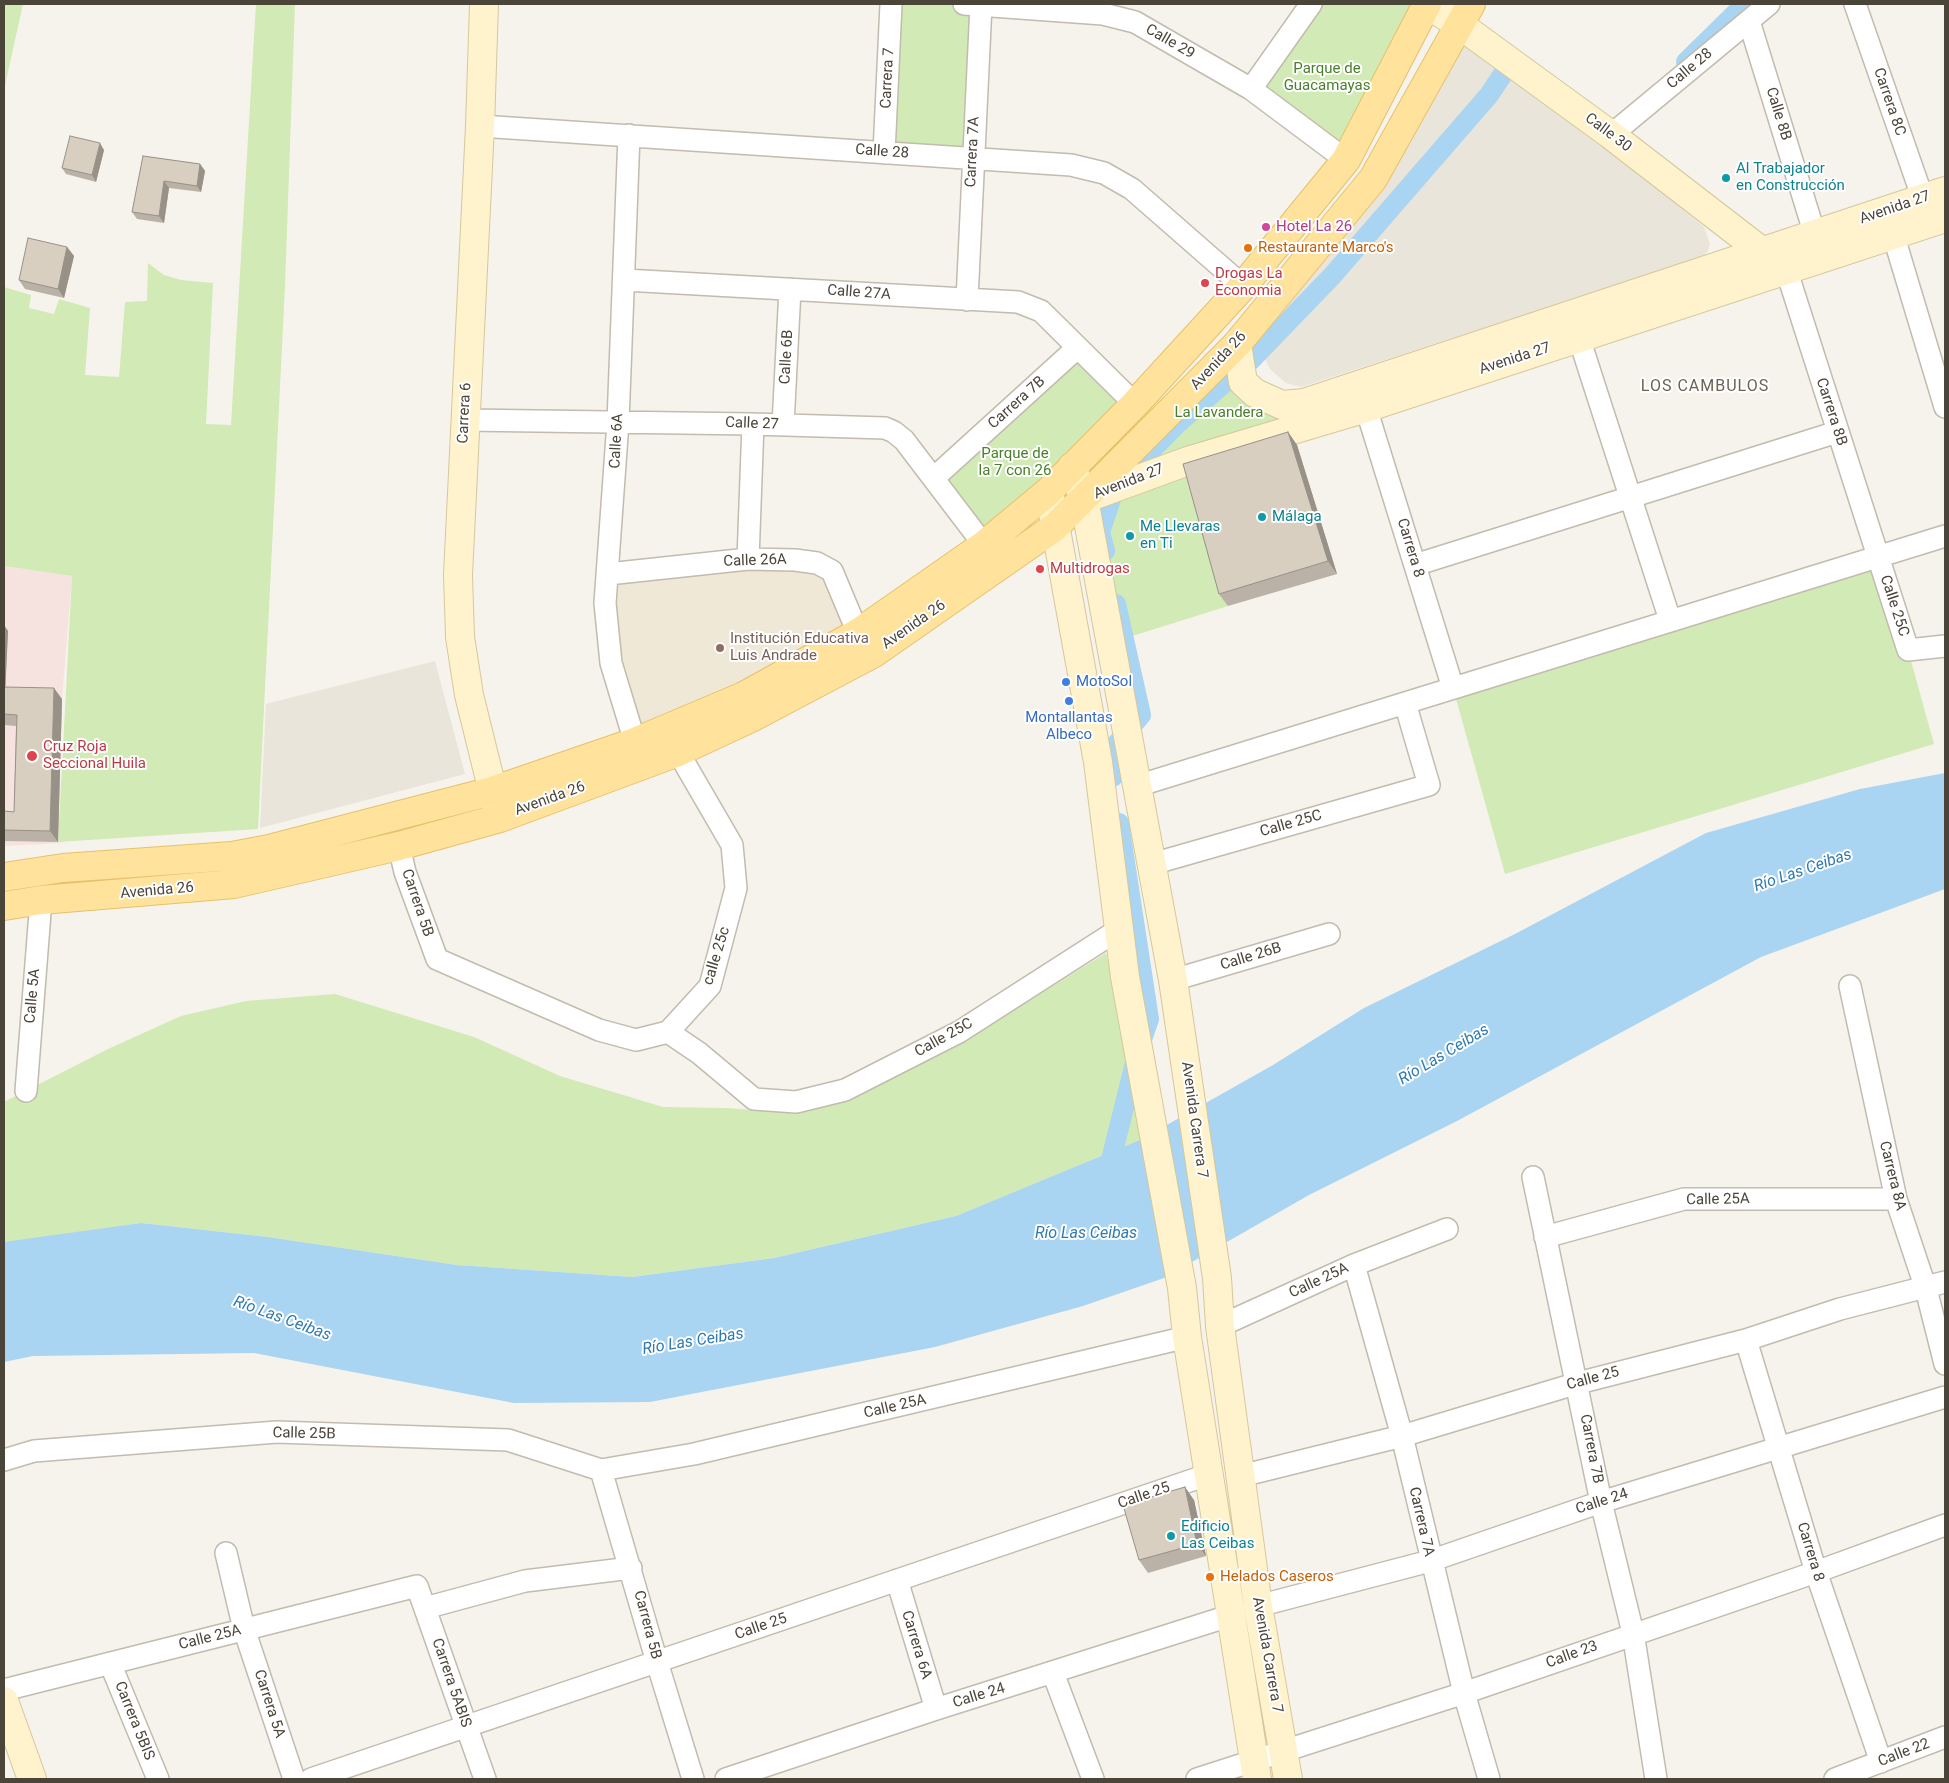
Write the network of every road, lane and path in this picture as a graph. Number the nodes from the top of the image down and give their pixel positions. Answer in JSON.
{"nodes":[{"id":1,"x":484,"y":4,"type":"edge"},
{"id":2,"x":891,"y":4,"type":"edge"},
{"id":3,"x":972,"y":4,"type":"edge"},
{"id":4,"x":1311,"y":4,"type":"edge"},
{"id":5,"x":1426,"y":4,"type":"edge"},
{"id":6,"x":1769,"y":4,"type":"edge"},
{"id":7,"x":1855,"y":4,"type":"edge"},
{"id":8,"x":1466,"y":14,"type":"edge"},
{"id":9,"x":1749,"y":21,"type":"junction"},
{"id":10,"x":1251,"y":89,"type":"junction"},
{"id":11,"x":480,"y":126,"type":"junction"},
{"id":12,"x":629,"y":135,"type":"junction"},
{"id":13,"x":1611,"y":135,"type":"junction"},
{"id":14,"x":884,"y":152,"type":"junction"},
{"id":15,"x":972,"y":159,"type":"junction"},
{"id":16,"x":1346,"y":160,"type":"junction"},
{"id":17,"x":1934,"y":195,"type":"edge"},
{"id":18,"x":1945,"y":218,"type":"edge"},
{"id":19,"x":1892,"y":234,"type":"junction"},
{"id":20,"x":1815,"y":235,"type":"junction"},
{"id":21,"x":1762,"y":252,"type":"junction"},
{"id":22,"x":1786,"y":269,"type":"junction"},
{"id":23,"x":624,"y":280,"type":"junction"},
{"id":24,"x":1243,"y":286,"type":"junction"},
{"id":25,"x":790,"y":288,"type":"junction"},
{"id":26,"x":967,"y":300,"type":"junction"},
{"id":27,"x":1579,"y":338,"type":"junction"},
{"id":28,"x":1077,"y":348,"type":"junction"},
{"id":29,"x":1240,"y":365,"type":"junction"},
{"id":30,"x":1135,"y":404,"type":"junction"},
{"id":31,"x":1945,"y":407,"type":"edge"},
{"id":32,"x":1366,"y":408,"type":"junction"},
{"id":33,"x":465,"y":420,"type":"junction"},
{"id":34,"x":618,"y":422,"type":"junction"},
{"id":35,"x":753,"y":424,"type":"junction"},
{"id":36,"x":783,"y":425,"type":"junction"},
{"id":37,"x":1837,"y":432,"type":"junction"},
{"id":38,"x":1072,"y":467,"type":"junction"},
{"id":39,"x":935,"y":477,"type":"junction"},
{"id":40,"x":1049,"y":491,"type":"junction"},
{"id":41,"x":1631,"y":497,"type":"junction"},
{"id":42,"x":1084,"y":499,"type":"junction"},
{"id":43,"x":1055,"y":527,"type":"junction"},
{"id":44,"x":1945,"y":536,"type":"edge"},
{"id":45,"x":984,"y":545,"type":"junction"},
{"id":46,"x":1878,"y":556,"type":"junction"},
{"id":47,"x":748,"y":559,"type":"junction"},
{"id":48,"x":1415,"y":565,"type":"junction"},
{"id":49,"x":608,"y":574,"type":"junction"},
{"id":50,"x":1670,"y":620,"type":"junction"},
{"id":51,"x":858,"y":633,"type":"junction"},
{"id":52,"x":1945,"y":646,"type":"edge"},
{"id":53,"x":1453,"y":688,"type":"junction"},
{"id":54,"x":1405,"y":703,"type":"junction"},
{"id":55,"x":635,"y":742,"type":"junction"},
{"id":56,"x":678,"y":752,"type":"junction"},
{"id":57,"x":1137,"y":786,"type":"junction"},
{"id":58,"x":492,"y":791,"type":"junction"},
{"id":59,"x":500,"y":818,"type":"junction"},
{"id":60,"x":399,"y":846,"type":"junction"},
{"id":61,"x":1152,"y":864,"type":"junction"},
{"id":62,"x":4,"y":877,"type":"edge"},
{"id":63,"x":41,"y":900,"type":"junction"},
{"id":64,"x":4,"y":906,"type":"edge"},
{"id":65,"x":1118,"y":930,"type":"junction"},
{"id":66,"x":1330,"y":934,"type":"dead end"},
{"id":67,"x":1173,"y":980,"type":"junction"},
{"id":68,"x":1850,"y":986,"type":"dead end"},
{"id":69,"x":668,"y":1032,"type":"junction"},
{"id":70,"x":26,"y":1091,"type":"dead end"},
{"id":71,"x":1533,"y":1177,"type":"dead end"},
{"id":72,"x":1896,"y":1199,"type":"junction"},
{"id":73,"x":1447,"y":1229,"type":"dead end"},
{"id":74,"x":1545,"y":1237,"type":"junction"},
{"id":75,"x":1354,"y":1265,"type":"junction"},
{"id":76,"x":1936,"y":1285,"type":"edge"},
{"id":77,"x":1220,"y":1326,"type":"junction"},
{"id":78,"x":1187,"y":1337,"type":"junction"},
{"id":79,"x":1746,"y":1340,"type":"junction"},
{"id":80,"x":1945,"y":1364,"type":"edge"},
{"id":81,"x":1578,"y":1383,"type":"junction"},
{"id":82,"x":1945,"y":1397,"type":"edge"},
{"id":83,"x":1402,"y":1436,"type":"junction"},
{"id":84,"x":1779,"y":1448,"type":"junction"},
{"id":85,"x":4,"y":1460,"type":"edge"},
{"id":86,"x":602,"y":1470,"type":"junction"},
{"id":87,"x":1210,"y":1474,"type":"junction"},
{"id":88,"x":1241,"y":1476,"type":"junction"},
{"id":89,"x":1601,"y":1502,"type":"junction"},
{"id":90,"x":1945,"y":1525,"type":"edge"},
{"id":91,"x":226,"y":1552,"type":"dead end"},
{"id":92,"x":1430,"y":1561,"type":"junction"},
{"id":93,"x":631,"y":1568,"type":"junction"},
{"id":94,"x":1816,"y":1572,"type":"junction"},
{"id":95,"x":897,"y":1580,"type":"junction"},
{"id":96,"x":417,"y":1586,"type":"joint"},
{"id":97,"x":1258,"y":1606,"type":"junction"},
{"id":98,"x":425,"y":1608,"type":"junction"},
{"id":99,"x":1232,"y":1615,"type":"junction"},
{"id":100,"x":244,"y":1629,"type":"junction"},
{"id":101,"x":1633,"y":1633,"type":"junction"},
{"id":102,"x":657,"y":1662,"type":"junction"},
{"id":103,"x":110,"y":1663,"type":"junction"},
{"id":104,"x":1053,"y":1673,"type":"junction"},
{"id":105,"x":4,"y":1690,"type":"edge"},
{"id":106,"x":1464,"y":1693,"type":"junction"},
{"id":107,"x":4,"y":1702,"type":"edge"},
{"id":108,"x":936,"y":1709,"type":"junction"},
{"id":109,"x":466,"y":1726,"type":"junction"},
{"id":110,"x":1945,"y":1737,"type":"edge"},
{"id":111,"x":1284,"y":1750,"type":"junction"},
{"id":112,"x":1881,"y":1762,"type":"junction"},
{"id":113,"x":1255,"y":1769,"type":"edge"},
{"id":114,"x":32,"y":1779,"type":"edge"},
{"id":115,"x":158,"y":1779,"type":"edge"},
{"id":116,"x":294,"y":1779,"type":"edge"},
{"id":117,"x":311,"y":1779,"type":"edge"},
{"id":118,"x":485,"y":1779,"type":"edge"},
{"id":119,"x":693,"y":1779,"type":"edge"},
{"id":120,"x":726,"y":1779,"type":"edge"},
{"id":121,"x":1094,"y":1779,"type":"edge"},
{"id":122,"x":1197,"y":1779,"type":"edge"},
{"id":123,"x":1288,"y":1779,"type":"edge"},
{"id":124,"x":1490,"y":1779,"type":"edge"},
{"id":125,"x":1656,"y":1779,"type":"edge"},
{"id":126,"x":1835,"y":1779,"type":"edge"}],
"edges":[{"from":1,"to":11,"type":"main road","name":"Carrera 6"},
{"from":2,"to":14,"type":"street","name":"Carrera 7"},
{"from":3,"to":10,"type":"street","name":"Calle 29"},
{"from":3,"to":15,"type":"street","name":"Carrera 7A"},
{"from":4,"to":10,"type":"street"},
{"from":5,"to":8,"type":"main road","name":"Calle 30"},
{"from":5,"to":16,"type":"main road","name":"Avenida 26"},
{"from":6,"to":9,"type":"street","name":"Calle 28"},
{"from":7,"to":17,"type":"street","name":"Carrera 8C"},
{"from":8,"to":13,"type":"main road","name":"Calle 30"},
{"from":8,"to":29,"type":"main road","name":"Avenida 26"},
{"from":9,"to":13,"type":"street","name":"Calle 28"},
{"from":9,"to":20,"type":"street","name":"Calle 8B"},
{"from":10,"to":16,"type":"street","name":"Calle 29"},
{"from":11,"to":12,"type":"street","name":"Calle 28"},
{"from":11,"to":33,"type":"main road","name":"Carrera 6"},
{"from":12,"to":14,"type":"street","name":"Calle 28"},
{"from":12,"to":23,"type":"street","name":"Calle 6A"},
{"from":13,"to":21,"type":"main road","name":"Calle 30"},
{"from":14,"to":15,"type":"street","name":"Calle 28"},
{"from":15,"to":24,"type":"street","name":"Calle 28"},
{"from":15,"to":26,"type":"street","name":"Carrera 7A"},
{"from":16,"to":24,"type":"main road","name":"Avenida 26"},
{"from":17,"to":20,"type":"main road","name":"Avenida 27"},
{"from":18,"to":19,"type":"main road","name":"Avenida 27"},
{"from":19,"to":22,"type":"main road","name":"Avenida 27"},
{"from":19,"to":31,"type":"street"},
{"from":20,"to":21,"type":"main road","name":"Avenida 27"},
{"from":21,"to":22,"type":"main road","name":"Calle 30"},
{"from":21,"to":29,"type":"main road","name":"Avenida 27"},
{"from":22,"to":27,"type":"main road","name":"Avenida 27"},
{"from":22,"to":37,"type":"street","name":"Carrera 8B"},
{"from":23,"to":25,"type":"street","name":"Calle 27A"},
{"from":23,"to":34,"type":"street","name":"Calle 6A"},
{"from":24,"to":30,"type":"main road","name":"Avenida 26"},
{"from":25,"to":26,"type":"street","name":"Calle 27A"},
{"from":25,"to":36,"type":"street","name":"Calle 6B"},
{"from":26,"to":28,"type":"street","name":"Calle 27A"},
{"from":27,"to":32,"type":"main road","name":"Avenida 27"},
{"from":27,"to":41,"type":"street"},
{"from":28,"to":30,"type":"street","name":"Calle 27A"},
{"from":28,"to":39,"type":"street","name":"Carrera 7B"},
{"from":29,"to":42,"type":"main road","name":"Avenida 26"},
{"from":30,"to":38,"type":"main road","name":"Avenida 26"},
{"from":32,"to":42,"type":"main road","name":"Avenida 27"},
{"from":32,"to":48,"type":"street","name":"Carrera 8"},
{"from":33,"to":34,"type":"street","name":"Calle 27"},
{"from":33,"to":58,"type":"main road","name":"Carrera 6"},
{"from":34,"to":35,"type":"street","name":"Calle 27"},
{"from":34,"to":49,"type":"street","name":"Calle 6A"},
{"from":35,"to":36,"type":"street","name":"Calle 27"},
{"from":35,"to":47,"type":"street"},
{"from":36,"to":39,"type":"street","name":"Calle 27"},
{"from":37,"to":41,"type":"street"},
{"from":37,"to":46,"type":"street","name":"Carrera 8B"},
{"from":38,"to":40,"type":"main road","name":"Avenida 26"},
{"from":38,"to":42,"type":"main road","name":"Avenida Carrera 7"},
{"from":39,"to":45,"type":"street","name":"Calle 27"},
{"from":40,"to":43,"type":"main road","name":"Avenida Carrera 7"},
{"from":40,"to":45,"type":"main road","name":"Avenida 26"},
{"from":41,"to":48,"type":"street"},
{"from":41,"to":50,"type":"street"},
{"from":42,"to":43,"type":"main road","name":"Avenida 26"},
{"from":42,"to":57,"type":"main road","name":"Avenida Carrera 7"},
{"from":43,"to":56,"type":"main road","name":"Avenida 26"},
{"from":43,"to":65,"type":"main road","name":"Avenida Carrera 7"},
{"from":44,"to":46,"type":"street"},
{"from":45,"to":51,"type":"main road","name":"Avenida 26"},
{"from":46,"to":50,"type":"street"},
{"from":46,"to":52,"type":"street","name":"Calle 25C"},
{"from":47,"to":49,"type":"street","name":"Calle 26A"},
{"from":47,"to":51,"type":"street","name":"Calle 26A"},
{"from":48,"to":53,"type":"street","name":"Carrera 8"},
{"from":49,"to":55,"type":"street","name":"Calle 6A"},
{"from":50,"to":53,"type":"street"},
{"from":51,"to":55,"type":"main road","name":"Avenida 26"},
{"from":53,"to":54,"type":"street"},
{"from":54,"to":57,"type":"street"},
{"from":54,"to":61,"type":"street","name":"Calle 25C"},
{"from":55,"to":58,"type":"main road","name":"Avenida 26"},
{"from":56,"to":59,"type":"main road","name":"Avenida 26"},
{"from":56,"to":69,"type":"street","name":"calle 25c"},
{"from":57,"to":61,"type":"main road","name":"Avenida Carrera 7"},
{"from":58,"to":59,"type":"main road","name":"Carrera 6"},
{"from":58,"to":62,"type":"main road","name":"Avenida 26"},
{"from":59,"to":60,"type":"main road","name":"Avenida 26"},
{"from":60,"to":63,"type":"main road","name":"Avenida 26"},
{"from":60,"to":69,"type":"street","name":"Carrera 5B"},
{"from":61,"to":67,"type":"main road","name":"Avenida Carrera 7"},
{"from":63,"to":64,"type":"main road","name":"Avenida 26"},
{"from":63,"to":70,"type":"street","name":"Calle 5A"},
{"from":65,"to":69,"type":"street","name":"Calle 25C"},
{"from":65,"to":78,"type":"main road","name":"Avenida Carrera 7"},
{"from":66,"to":67,"type":"street","name":"Calle 26B"},
{"from":67,"to":77,"type":"main road","name":"Avenida Carrera 7"},
{"from":68,"to":72,"type":"street","name":"Carrera 8A"},
{"from":71,"to":74,"type":"street","name":"Carrera 7B"},
{"from":72,"to":74,"type":"street","name":"Calle 25A"},
{"from":72,"to":76,"type":"street","name":"Carrera 8A"},
{"from":73,"to":75,"type":"street","name":"Calle 25A"},
{"from":74,"to":81,"type":"street","name":"Carrera 7B"},
{"from":75,"to":77,"type":"street","name":"Calle 25A"},
{"from":75,"to":83,"type":"street","name":"Carrera 7A"},
{"from":76,"to":79,"type":"street","name":"Calle 25"},
{"from":76,"to":80,"type":"street","name":"Carrera 8A"},
{"from":77,"to":88,"type":"main road","name":"Avenida Carrera 7"},
{"from":78,"to":86,"type":"street","name":"Calle 25A"},
{"from":78,"to":87,"type":"main road","name":"Avenida Carrera 7"},
{"from":79,"to":81,"type":"street","name":"Calle 25"},
{"from":79,"to":84,"type":"street","name":"Carrera 8"},
{"from":81,"to":83,"type":"street","name":"Calle 25"},
{"from":81,"to":89,"type":"street","name":"Carrera 7B"},
{"from":82,"to":84,"type":"street","name":"Calle 24"},
{"from":83,"to":88,"type":"street","name":"Calle 25"},
{"from":83,"to":92,"type":"street","name":"Carrera 7A"},
{"from":84,"to":89,"type":"street","name":"Calle 24"},
{"from":84,"to":94,"type":"street","name":"Carrera 8"},
{"from":85,"to":86,"type":"street","name":"Calle 25B"},
{"from":86,"to":93,"type":"street","name":"Carrera 5B"},
{"from":87,"to":95,"type":"street","name":"Calle 25"},
{"from":87,"to":99,"type":"main road","name":"Avenida Carrera 7"},
{"from":88,"to":97,"type":"main road","name":"Avenida Carrera 7"},
{"from":89,"to":92,"type":"street","name":"Calle 24"},
{"from":89,"to":101,"type":"street","name":"Carrera 7B"},
{"from":90,"to":94,"type":"street","name":"Calle 23"},
{"from":91,"to":100,"type":"street","name":"Carrera 5A"},
{"from":92,"to":97,"type":"street","name":"Calle 24"},
{"from":92,"to":106,"type":"street","name":"Carrera 7A"},
{"from":93,"to":98,"type":"street"},
{"from":93,"to":102,"type":"street","name":"Carrera 5B"},
{"from":94,"to":101,"type":"street","name":"Calle 23"},
{"from":94,"to":112,"type":"street","name":"Carrera 8"},
{"from":95,"to":102,"type":"street","name":"Calle 25"},
{"from":95,"to":108,"type":"street","name":"Carrera 6A"},
{"from":96,"to":98,"type":"street","name":"Carrera 5ABIS"},
{"from":96,"to":100,"type":"street","name":"Calle 25A"},
{"from":97,"to":111,"type":"main road","name":"Avenida Carrera 7"},
{"from":98,"to":109,"type":"street","name":"Carrera 5ABIS"},
{"from":99,"to":104,"type":"street","name":"Calle 24"},
{"from":99,"to":113,"type":"main road","name":"Avenida Carrera 7"},
{"from":100,"to":103,"type":"street","name":"Calle 25A"},
{"from":100,"to":116,"type":"street","name":"Carrera 5A"},
{"from":101,"to":106,"type":"street","name":"Calle 23"},
{"from":101,"to":125,"type":"street","name":"Carrera 7B"},
{"from":102,"to":109,"type":"street","name":"Calle 25"},
{"from":102,"to":119,"type":"street","name":"Carrera 5B"},
{"from":103,"to":105,"type":"street","name":"Calle 25A"},
{"from":103,"to":115,"type":"street","name":"Carrera 5BIS"},
{"from":104,"to":108,"type":"street","name":"Calle 24"},
{"from":104,"to":121,"type":"street"},
{"from":106,"to":111,"type":"street","name":"Calle 23"},
{"from":106,"to":124,"type":"street","name":"Carrera 7A"},
{"from":107,"to":114,"type":"main road"},
{"from":108,"to":120,"type":"street","name":"Calle 24"},
{"from":109,"to":117,"type":"street","name":"Calle 25"},
{"from":109,"to":118,"type":"street","name":"Carrera 5ABIS"},
{"from":110,"to":112,"type":"street","name":"Calle 22"},
{"from":111,"to":113,"type":"street","name":"Calle 23"},
{"from":111,"to":123,"type":"main road","name":"Avenida Carrera 7"},
{"from":112,"to":126,"type":"street","name":"Calle 22"},
{"from":113,"to":122,"type":"street","name":"Calle 23"}]}
